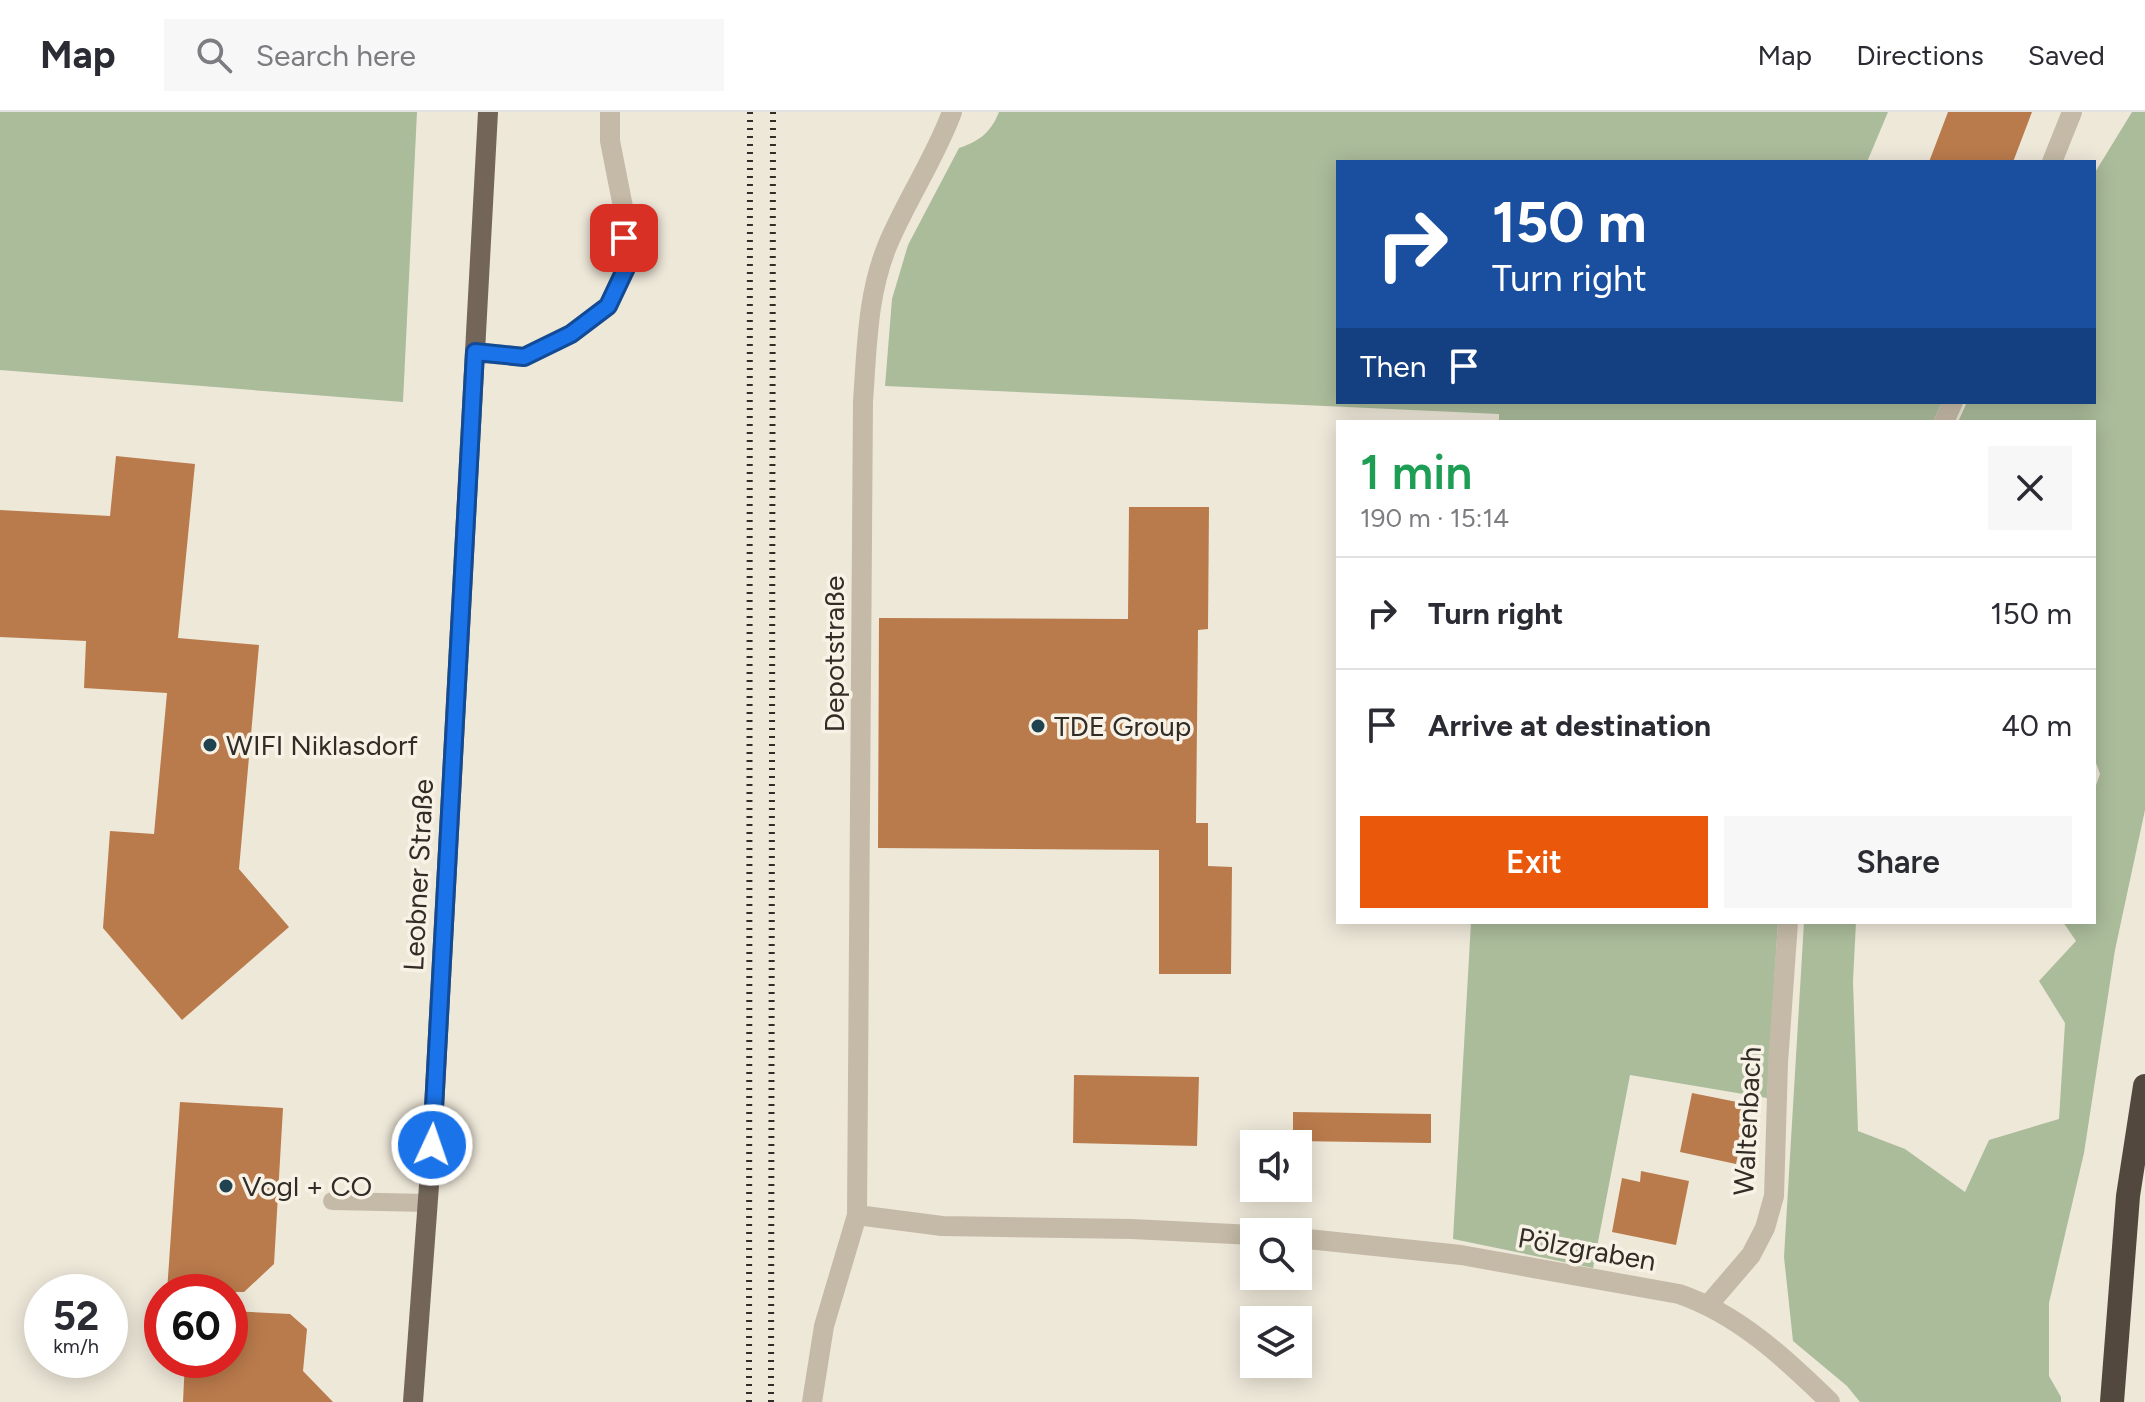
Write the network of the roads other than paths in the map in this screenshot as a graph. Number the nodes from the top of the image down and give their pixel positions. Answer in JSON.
{"nodes":[{"id":1,"x":488,"y":112,"type":"edge"},
{"id":2,"x":610,"y":112,"type":"edge"},
{"id":3,"x":952,"y":112,"type":"edge"},
{"id":4,"x":2072,"y":112,"type":"edge"},
{"id":5,"x":2053,"y":160,"type":"edge"},
{"id":6,"x":475,"y":352,"type":"junction"},
{"id":7,"x":1788,"y":924,"type":"edge"},
{"id":8,"x":2145,"y":1086,"type":"edge"},
{"id":9,"x":332,"y":1201,"type":"dead end"},
{"id":10,"x":428,"y":1203,"type":"junction"},
{"id":11,"x":857,"y":1215,"type":"junction"},
{"id":12,"x":1240,"y":1234,"type":"edge"},
{"id":13,"x":1312,"y":1239,"type":"edge"},
{"id":14,"x":1709,"y":1304,"type":"junction"},
{"id":15,"x":413,"y":1402,"type":"edge"},
{"id":16,"x":812,"y":1402,"type":"edge"},
{"id":17,"x":1830,"y":1402,"type":"edge"},
{"id":18,"x":2112,"y":1402,"type":"edge"}],
"edges":[{"from":1,"to":6,"type":"main road","name":"Leobner Straße"},
{"from":2,"to":6,"type":"street"},
{"from":3,"to":11,"type":"street","name":"Depotstraße"},
{"from":4,"to":5,"type":"street"},
{"from":6,"to":10,"type":"main road","name":"Leobner Straße"},
{"from":7,"to":14,"type":"street","name":"Waltenbach"},
{"from":8,"to":18,"type":"highway"},
{"from":9,"to":10,"type":"lane"},
{"from":10,"to":15,"type":"main road","name":"Leobner Straße"},
{"from":11,"to":12,"type":"street"},
{"from":11,"to":16,"type":"street","name":"Depotstraße"},
{"from":13,"to":14,"type":"street","name":"Pölzgraben"},
{"from":14,"to":17,"type":"street","name":"Pölzgraben"}]}
